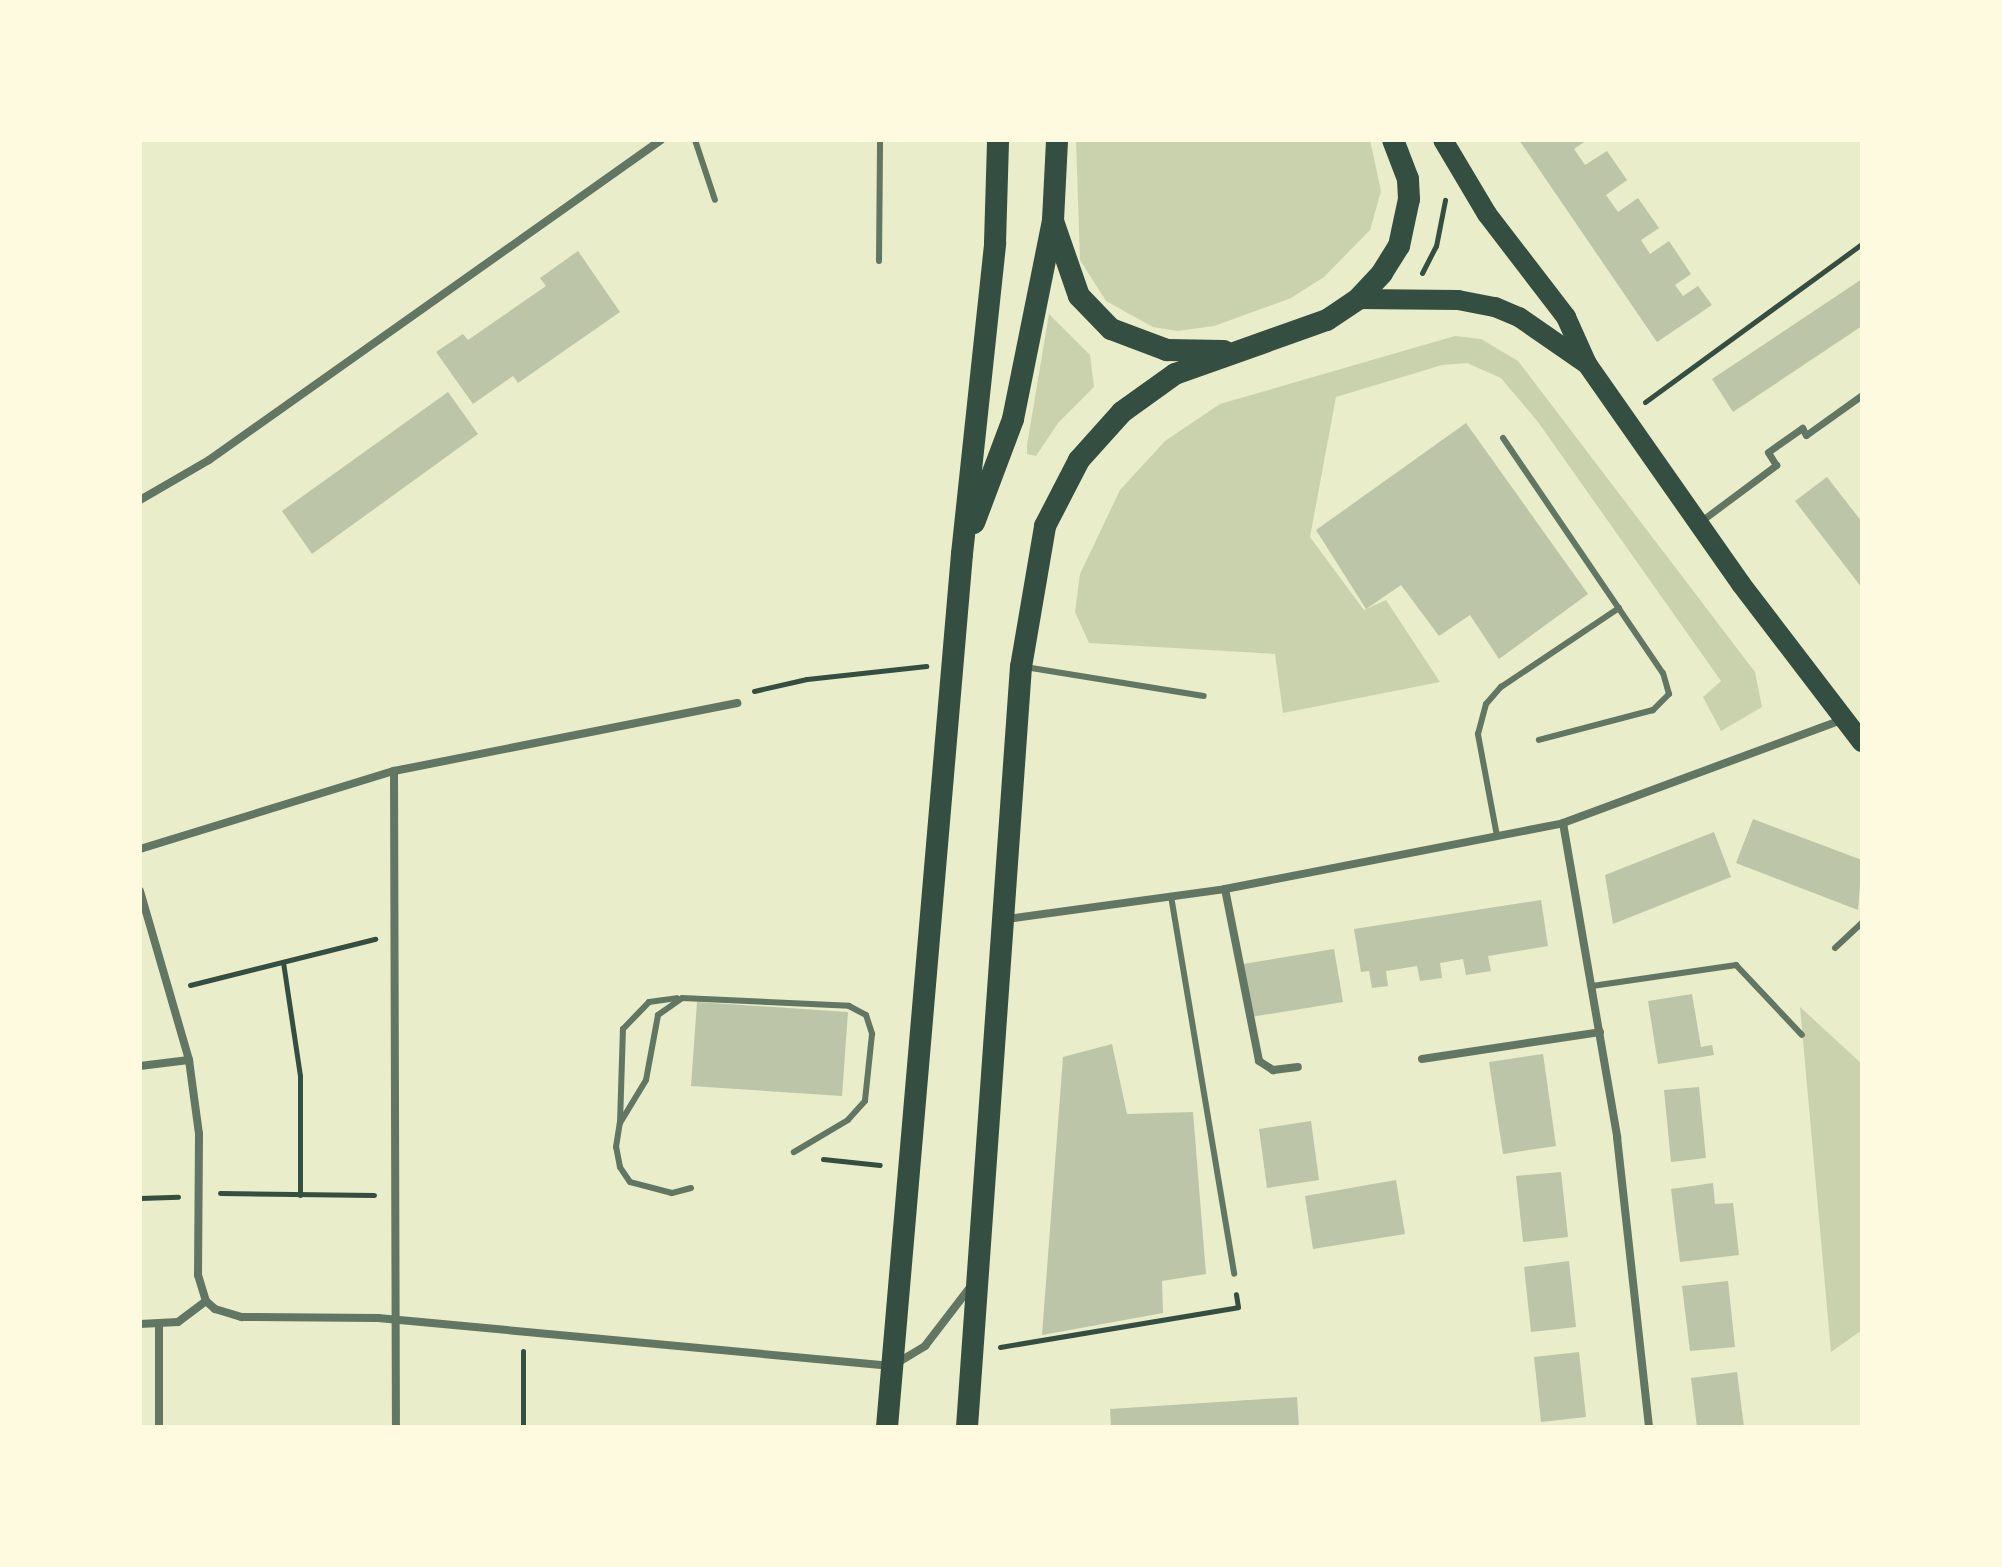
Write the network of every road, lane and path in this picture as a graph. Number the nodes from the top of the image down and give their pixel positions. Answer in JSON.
{"nodes":[{"id":1,"x":661,"y":140,"type":"edge"},
{"id":2,"x":695,"y":140,"type":"edge"},
{"id":3,"x":880,"y":140,"type":"edge"},
{"id":4,"x":998,"y":140,"type":"edge"},
{"id":5,"x":1057,"y":140,"type":"edge"},
{"id":6,"x":1393,"y":140,"type":"edge"},
{"id":7,"x":1443,"y":140,"type":"edge"},
{"id":8,"x":1444,"y":188,"type":"dead end"},
{"id":9,"x":715,"y":200,"type":"dead end"},
{"id":10,"x":1053,"y":220,"type":"junction"},
{"id":11,"x":1862,"y":244,"type":"edge"},
{"id":12,"x":879,"y":261,"type":"dead end"},
{"id":13,"x":1358,"y":299,"type":"junction"},
{"id":14,"x":1399,"y":302,"type":"junction"},
{"id":15,"x":1233,"y":351,"type":"junction"},
{"id":16,"x":1587,"y":364,"type":"junction"},
{"id":17,"x":1862,"y":395,"type":"edge"},
{"id":18,"x":1625,"y":417,"type":"junction"},
{"id":19,"x":1503,"y":438,"type":"dead end"},
{"id":20,"x":140,"y":500,"type":"edge"},
{"id":21,"x":1699,"y":522,"type":"junction"},
{"id":22,"x":962,"y":554,"type":"junction"},
{"id":23,"x":1619,"y":608,"type":"junction"},
{"id":24,"x":952,"y":665,"type":"junction"},
{"id":25,"x":1021,"y":667,"type":"junction"},
{"id":26,"x":1204,"y":696,"type":"dead end"},
{"id":27,"x":737,"y":703,"type":"joint"},
{"id":28,"x":1843,"y":720,"type":"junction"},
{"id":29,"x":1539,"y":740,"type":"dead end"},
{"id":30,"x":1862,"y":742,"type":"edge"},
{"id":31,"x":394,"y":771,"type":"junction"},
{"id":32,"x":1563,"y":823,"type":"junction"},
{"id":33,"x":1497,"y":836,"type":"junction"},
{"id":34,"x":140,"y":849,"type":"edge"},
{"id":35,"x":1225,"y":889,"type":"junction"},
{"id":36,"x":140,"y":891,"type":"edge"},
{"id":37,"x":1171,"y":896,"type":"junction"},
{"id":38,"x":1005,"y":919,"type":"junction"},
{"id":39,"x":1862,"y":923,"type":"edge"},
{"id":40,"x":394,"y":935,"type":"junction"},
{"id":41,"x":1835,"y":948,"type":"dead end"},
{"id":42,"x":283,"y":962,"type":"junction"},
{"id":43,"x":1592,"y":986,"type":"junction"},
{"id":44,"x":170,"y":990,"type":"junction"},
{"id":45,"x":682,"y":998,"type":"junction"},
{"id":46,"x":1600,"y":1032,"type":"junction"},
{"id":47,"x":1802,"y":1035,"type":"dead end"},
{"id":48,"x":1422,"y":1059,"type":"dead end"},
{"id":49,"x":189,"y":1060,"type":"junction"},
{"id":50,"x":140,"y":1066,"type":"edge"},
{"id":51,"x":1298,"y":1067,"type":"dead end"},
{"id":52,"x":620,"y":1123,"type":"junction"},
{"id":53,"x":794,"y":1152,"type":"dead end"},
{"id":54,"x":812,"y":1158,"type":"dead end"},
{"id":55,"x":909,"y":1167,"type":"junction"},
{"id":56,"x":691,"y":1188,"type":"dead end"},
{"id":57,"x":201,"y":1193,"type":"junction"},
{"id":58,"x":300,"y":1195,"type":"junction"},
{"id":59,"x":395,"y":1195,"type":"junction"},
{"id":60,"x":140,"y":1198,"type":"edge"},
{"id":61,"x":1234,"y":1274,"type":"joint"},
{"id":62,"x":976,"y":1279,"type":"junction"},
{"id":63,"x":206,"y":1301,"type":"junction"},
{"id":64,"x":395,"y":1319,"type":"junction"},
{"id":65,"x":140,"y":1324,"type":"edge"},
{"id":66,"x":159,"y":1324,"type":"junction"},
{"id":67,"x":524,"y":1334,"type":"junction"},
{"id":68,"x":972,"y":1352,"type":"junction"},
{"id":69,"x":892,"y":1366,"type":"junction"},
{"id":70,"x":159,"y":1427,"type":"edge"},
{"id":71,"x":396,"y":1427,"type":"edge"},
{"id":72,"x":523,"y":1427,"type":"edge"},
{"id":73,"x":887,"y":1427,"type":"edge"},
{"id":74,"x":967,"y":1427,"type":"edge"},
{"id":75,"x":1649,"y":1427,"type":"edge"}],
"edges":[{"from":1,"to":20,"type":"street"},
{"from":2,"to":9,"type":"lane"},
{"from":3,"to":12,"type":"lane"},
{"from":4,"to":22,"type":"highway"},
{"from":5,"to":10,"type":"highway"},
{"from":6,"to":13,"type":"highway"},
{"from":7,"to":16,"type":"main road"},
{"from":8,"to":14,"type":"path"},
{"from":10,"to":15,"type":"highway"},
{"from":10,"to":22,"type":"highway"},
{"from":11,"to":18,"type":"path"},
{"from":13,"to":14,"type":"main road"},
{"from":13,"to":15,"type":"highway"},
{"from":14,"to":16,"type":"main road"},
{"from":15,"to":25,"type":"highway"},
{"from":16,"to":18,"type":"main road"},
{"from":17,"to":21,"type":"street"},
{"from":18,"to":21,"type":"main road"},
{"from":19,"to":23,"type":"lane"},
{"from":21,"to":28,"type":"main road"},
{"from":22,"to":24,"type":"highway"},
{"from":23,"to":29,"type":"lane"},
{"from":23,"to":33,"type":"lane"},
{"from":24,"to":27,"type":"path"},
{"from":24,"to":55,"type":"highway"},
{"from":25,"to":26,"type":"lane"},
{"from":25,"to":38,"type":"highway"},
{"from":27,"to":31,"type":"street"},
{"from":28,"to":30,"type":"main road"},
{"from":28,"to":32,"type":"street"},
{"from":31,"to":34,"type":"street"},
{"from":31,"to":40,"type":"street"},
{"from":32,"to":33,"type":"street"},
{"from":32,"to":43,"type":"street"},
{"from":33,"to":35,"type":"street"},
{"from":35,"to":37,"type":"street"},
{"from":35,"to":51,"type":"street"},
{"from":36,"to":44,"type":"street"},
{"from":37,"to":38,"type":"street"},
{"from":37,"to":61,"type":"lane"},
{"from":38,"to":62,"type":"highway"},
{"from":39,"to":41,"type":"lane"},
{"from":40,"to":42,"type":"path"},
{"from":40,"to":59,"type":"street"},
{"from":42,"to":44,"type":"path"},
{"from":42,"to":58,"type":"path"},
{"from":43,"to":46,"type":"street"},
{"from":43,"to":47,"type":"lane"},
{"from":44,"to":49,"type":"street"},
{"from":45,"to":52,"type":"lane"},
{"from":45,"to":52,"type":"lane"},
{"from":45,"to":53,"type":"lane"},
{"from":46,"to":48,"type":"street"},
{"from":46,"to":75,"type":"street"},
{"from":49,"to":50,"type":"street"},
{"from":49,"to":57,"type":"street"},
{"from":52,"to":56,"type":"lane"},
{"from":54,"to":55,"type":"path"},
{"from":55,"to":69,"type":"highway"},
{"from":57,"to":58,"type":"path"},
{"from":57,"to":60,"type":"path"},
{"from":57,"to":63,"type":"street"},
{"from":58,"to":59,"type":"path"},
{"from":59,"to":64,"type":"street"},
{"from":61,"to":68,"type":"path"},
{"from":62,"to":68,"type":"highway"},
{"from":62,"to":69,"type":"street"},
{"from":63,"to":64,"type":"street"},
{"from":63,"to":66,"type":"street"},
{"from":64,"to":67,"type":"street"},
{"from":64,"to":71,"type":"street"},
{"from":65,"to":66,"type":"street"},
{"from":66,"to":70,"type":"street"},
{"from":67,"to":69,"type":"street"},
{"from":67,"to":72,"type":"path"},
{"from":68,"to":74,"type":"highway"},
{"from":69,"to":73,"type":"highway"}]}
